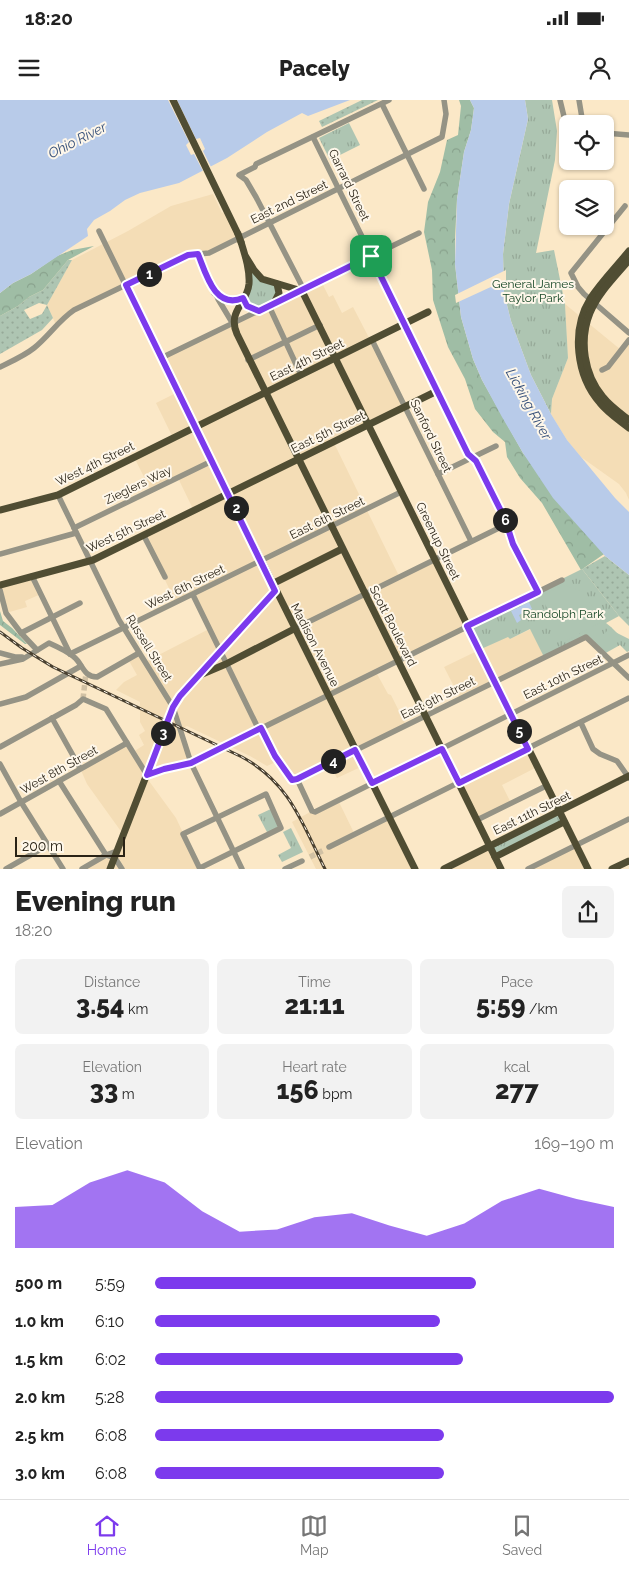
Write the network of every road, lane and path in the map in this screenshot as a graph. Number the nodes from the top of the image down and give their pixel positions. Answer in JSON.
{"nodes":[{"id":1,"x":173,"y":100,"type":"edge"},
{"id":2,"x":389,"y":100,"type":"edge"},
{"id":3,"x":444,"y":100,"type":"edge"},
{"id":4,"x":560,"y":100,"type":"edge"},
{"id":5,"x":579,"y":100,"type":"edge"},
{"id":6,"x":382,"y":104,"type":"junction"},
{"id":7,"x":564,"y":115,"type":"edge"},
{"id":8,"x":582,"y":115,"type":"edge"},
{"id":9,"x":614,"y":134,"type":"edge"},
{"id":10,"x":629,"y":135,"type":"edge"},
{"id":11,"x":313,"y":137,"type":"junction"},
{"id":12,"x":407,"y":155,"type":"junction"},
{"id":13,"x":338,"y":189,"type":"junction"},
{"id":14,"x":424,"y":189,"type":"dead end"},
{"id":15,"x":625,"y":206,"type":"dead end"},
{"id":16,"x":269,"y":223,"type":"junction"},
{"id":17,"x":99,"y":231,"type":"dead end"},
{"id":18,"x":419,"y":233,"type":"dead end"},
{"id":19,"x":629,"y":251,"type":"edge"},
{"id":20,"x":198,"y":254,"type":"junction"},
{"id":21,"x":371,"y":256,"type":"junction"},
{"id":22,"x":246,"y":257,"type":"junction"},
{"id":23,"x":629,"y":260,"type":"edge"},
{"id":24,"x":277,"y":284,"type":"junction"},
{"id":25,"x":126,"y":285,"type":"junction"},
{"id":26,"x":302,"y":290,"type":"junction"},
{"id":27,"x":215,"y":292,"type":"junction"},
{"id":28,"x":243,"y":298,"type":"junction"},
{"id":29,"x":593,"y":301,"type":"junction"},
{"id":30,"x":271,"y":305,"type":"junction"},
{"id":31,"x":259,"y":311,"type":"junction"},
{"id":32,"x":428,"y":312,"type":"dead end"},
{"id":33,"x":233,"y":324,"type":"junction"},
{"id":34,"x":405,"y":324,"type":"junction"},
{"id":35,"x":320,"y":325,"type":"junction"},
{"id":36,"x":629,"y":333,"type":"edge"},
{"id":37,"x":372,"y":340,"type":"junction"},
{"id":38,"x":629,"y":340,"type":"edge"},
{"id":39,"x":285,"y":342,"type":"junction"},
{"id":40,"x":161,"y":358,"type":"junction"},
{"id":41,"x":335,"y":358,"type":"junction"},
{"id":42,"x":248,"y":360,"type":"junction"},
{"id":43,"x":0,"y":367,"type":"edge"},
{"id":44,"x":602,"y":370,"type":"dead end"},
{"id":45,"x":301,"y":375,"type":"junction"},
{"id":46,"x":437,"y":391,"type":"junction"},
{"id":47,"x":265,"y":392,"type":"junction"},
{"id":48,"x":405,"y":407,"type":"junction"},
{"id":49,"x":629,"y":420,"type":"edge"},
{"id":50,"x":368,"y":425,"type":"junction"},
{"id":51,"x":195,"y":427,"type":"junction"},
{"id":52,"x":629,"y":428,"type":"edge"},
{"id":53,"x":496,"y":446,"type":"dead end"},
{"id":54,"x":473,"y":457,"type":"junction"},
{"id":55,"x":212,"y":460,"type":"junction"},
{"id":56,"x":298,"y":460,"type":"junction"},
{"id":57,"x":438,"y":474,"type":"junction"},
{"id":58,"x":401,"y":492,"type":"junction"},
{"id":59,"x":229,"y":494,"type":"junction"},
{"id":60,"x":58,"y":495,"type":"junction"},
{"id":61,"x":0,"y":510,"type":"edge"},
{"id":62,"x":506,"y":524,"type":"junction"},
{"id":63,"x":331,"y":527,"type":"junction"},
{"id":64,"x":75,"y":531,"type":"junction"},
{"id":65,"x":144,"y":536,"type":"junction"},
{"id":66,"x":471,"y":541,"type":"junction"},
{"id":67,"x":342,"y":549,"type":"junction"},
{"id":68,"x":0,"y":554,"type":"edge"},
{"id":69,"x":434,"y":559,"type":"junction"},
{"id":70,"x":262,"y":560,"type":"junction"},
{"id":71,"x":90,"y":561,"type":"junction"},
{"id":72,"x":32,"y":576,"type":"junction"},
{"id":73,"x":165,"y":577,"type":"dead end"},
{"id":74,"x":562,"y":580,"type":"dead end"},
{"id":75,"x":0,"y":584,"type":"edge"},
{"id":76,"x":274,"y":587,"type":"junction"},
{"id":77,"x":0,"y":590,"type":"edge"},
{"id":78,"x":538,"y":592,"type":"junction"},
{"id":79,"x":364,"y":594,"type":"junction"},
{"id":80,"x":193,"y":595,"type":"junction"},
{"id":81,"x":80,"y":603,"type":"dead end"},
{"id":82,"x":52,"y":617,"type":"junction"},
{"id":83,"x":467,"y":626,"type":"junction"},
{"id":84,"x":124,"y":628,"type":"junction"},
{"id":85,"x":294,"y":629,"type":"junction"},
{"id":86,"x":21,"y":633,"type":"junction"},
{"id":87,"x":37,"y":650,"type":"junction"},
{"id":88,"x":220,"y":651,"type":"junction"},
{"id":89,"x":0,"y":653,"type":"edge"},
{"id":90,"x":139,"y":653,"type":"junction"},
{"id":91,"x":70,"y":654,"type":"junction"},
{"id":92,"x":629,"y":655,"type":"edge"},
{"id":93,"x":398,"y":660,"type":"junction"},
{"id":94,"x":613,"y":663,"type":"junction"},
{"id":95,"x":0,"y":664,"type":"edge"},
{"id":96,"x":226,"y":664,"type":"junction"},
{"id":97,"x":81,"y":666,"type":"junction"},
{"id":98,"x":197,"y":676,"type":"junction"},
{"id":99,"x":629,"y":678,"type":"edge"},
{"id":100,"x":495,"y":681,"type":"junction"},
{"id":101,"x":328,"y":695,"type":"junction"},
{"id":102,"x":629,"y":698,"type":"edge"},
{"id":103,"x":0,"y":704,"type":"edge"},
{"id":104,"x":173,"y":707,"type":"junction"},
{"id":105,"x":511,"y":714,"type":"junction"},
{"id":106,"x":425,"y":715,"type":"junction"},
{"id":107,"x":52,"y":718,"type":"junction"},
{"id":108,"x":580,"y":723,"type":"junction"},
{"id":109,"x":261,"y":728,"type":"junction"},
{"id":110,"x":127,"y":743,"type":"junction"},
{"id":111,"x":0,"y":747,"type":"edge"},
{"id":112,"x":442,"y":749,"type":"junction"},
{"id":113,"x":528,"y":749,"type":"junction"},
{"id":114,"x":355,"y":750,"type":"junction"},
{"id":115,"x":191,"y":763,"type":"junction"},
{"id":116,"x":0,"y":764,"type":"edge"},
{"id":117,"x":80,"y":768,"type":"junction"},
{"id":118,"x":147,"y":775,"type":"junction"},
{"id":119,"x":629,"y":777,"type":"edge"},
{"id":120,"x":297,"y":779,"type":"junction"},
{"id":121,"x":59,"y":781,"type":"junction"},
{"id":122,"x":372,"y":783,"type":"junction"},
{"id":123,"x":459,"y":783,"type":"junction"},
{"id":124,"x":546,"y":786,"type":"junction"},
{"id":125,"x":21,"y":802,"type":"junction"},
{"id":126,"x":560,"y":812,"type":"junction"},
{"id":127,"x":0,"y":814,"type":"edge"},
{"id":128,"x":218,"y":818,"type":"junction"},
{"id":129,"x":389,"y":818,"type":"junction"},
{"id":130,"x":629,"y":819,"type":"edge"},
{"id":131,"x":477,"y":820,"type":"junction"},
{"id":132,"x":564,"y":822,"type":"junction"},
{"id":133,"x":576,"y":845,"type":"junction"},
{"id":134,"x":48,"y":846,"type":"junction"},
{"id":135,"x":490,"y":846,"type":"junction"},
{"id":136,"x":329,"y":847,"type":"tunnel mouth"},
{"id":137,"x":234,"y":852,"type":"junction"},
{"id":138,"x":106,"y":854,"type":"junction"},
{"id":139,"x":116,"y":855,"type":"junction"},
{"id":140,"x":495,"y":857,"type":"junction"},
{"id":141,"x":302,"y":861,"type":"tunnel mouth"},
{"id":142,"x":629,"y":861,"type":"edge"},
{"id":143,"x":6,"y":869,"type":"edge"},
{"id":144,"x":63,"y":869,"type":"edge"},
{"id":145,"x":82,"y":869,"type":"edge"},
{"id":146,"x":110,"y":869,"type":"edge"},
{"id":147,"x":122,"y":869,"type":"edge"},
{"id":148,"x":200,"y":869,"type":"edge"},
{"id":149,"x":242,"y":869,"type":"edge"},
{"id":150,"x":285,"y":869,"type":"edge"},
{"id":151,"x":415,"y":869,"type":"edge"},
{"id":152,"x":444,"y":869,"type":"edge"},
{"id":153,"x":502,"y":869,"type":"edge"},
{"id":154,"x":528,"y":869,"type":"edge"},
{"id":155,"x":588,"y":869,"type":"edge"},
{"id":156,"x":612,"y":869,"type":"edge"}],
"edges":[{"from":1,"to":22,"type":"main road","bridge":true},
{"from":2,"to":6,"type":"street"},
{"from":3,"to":12,"type":"street","name":"East 2nd Street"},
{"from":4,"to":7,"type":"street"},
{"from":5,"to":8,"type":"street"},
{"from":6,"to":11,"type":"street"},
{"from":6,"to":12,"type":"street"},
{"from":9,"to":10,"type":"street"},
{"from":11,"to":13,"type":"street","name":"Garrard Street"},
{"from":11,"to":16,"type":"street","name":"Greenup Street"},
{"from":12,"to":13,"type":"street","name":"East 2nd Street"},
{"from":12,"to":14,"type":"street"},
{"from":13,"to":16,"type":"street","name":"East 2nd Street"},
{"from":13,"to":21,"type":"street","name":"Garrard Street"},
{"from":15,"to":29,"type":"street"},
{"from":16,"to":20,"type":"street","name":"East 2nd Street"},
{"from":16,"to":26,"type":"street","name":"Greenup Street"},
{"from":17,"to":25,"type":"street","name":"Madison Avenue"},
{"from":18,"to":21,"type":"street"},
{"from":19,"to":29,"type":"main road"},
{"from":20,"to":25,"type":"street","name":"East 2nd Street"},
{"from":20,"to":27,"type":"street"},
{"from":21,"to":26,"type":"street"},
{"from":21,"to":34,"type":"street","name":"Garrard Street"},
{"from":22,"to":24,"type":"main road"},
{"from":22,"to":28,"type":"main road"},
{"from":23,"to":29,"type":"main road"},
{"from":24,"to":26,"type":"main road"},
{"from":24,"to":30,"type":"main road"},
{"from":25,"to":40,"type":"street","name":"Madison Avenue"},
{"from":25,"to":43,"type":"street","name":"East 2nd Street"},
{"from":26,"to":30,"type":"street"},
{"from":26,"to":35,"type":"main road","name":"Greenup Street"},
{"from":27,"to":28,"type":"main road"},
{"from":27,"to":33,"type":"street"},
{"from":28,"to":31,"type":"main road"},
{"from":28,"to":33,"type":"main road"},
{"from":29,"to":36,"type":"street"},
{"from":29,"to":49,"type":"main road"},
{"from":29,"to":52,"type":"main road"},
{"from":30,"to":31,"type":"street"},
{"from":30,"to":39,"type":"street"},
{"from":31,"to":33,"type":"street"},
{"from":32,"to":34,"type":"main road","name":"East 4th Street"},
{"from":33,"to":40,"type":"street"},
{"from":33,"to":42,"type":"main road"},
{"from":34,"to":37,"type":"main road","name":"East 4th Street"},
{"from":34,"to":46,"type":"main road","name":"Garrard Street"},
{"from":35,"to":39,"type":"street"},
{"from":35,"to":41,"type":"main road","name":"Greenup Street"},
{"from":37,"to":41,"type":"main road","name":"East 4th Street"},
{"from":37,"to":48,"type":"street","name":"Sanford Street"},
{"from":38,"to":44,"type":"street"},
{"from":39,"to":42,"type":"street"},
{"from":39,"to":45,"type":"street"},
{"from":40,"to":51,"type":"street","name":"Madison Avenue"},
{"from":41,"to":45,"type":"main road","name":"East 4th Street"},
{"from":41,"to":50,"type":"main road","name":"Greenup Street"},
{"from":42,"to":47,"type":"main road","name":"Scott Boulevard"},
{"from":45,"to":47,"type":"main road","name":"East 4th Street"},
{"from":46,"to":48,"type":"main road","name":"East 5th Street"},
{"from":46,"to":54,"type":"street","name":"Garrard Street"},
{"from":47,"to":51,"type":"main road","name":"East 4th Street"},
{"from":47,"to":56,"type":"main road","name":"Scott Boulevard"},
{"from":48,"to":50,"type":"main road","name":"East 5th Street"},
{"from":48,"to":57,"type":"street","name":"Sanford Street"},
{"from":50,"to":56,"type":"main road","name":"East 5th Street"},
{"from":50,"to":58,"type":"main road","name":"Greenup Street"},
{"from":51,"to":55,"type":"main road","name":"Madison Avenue"},
{"from":51,"to":60,"type":"main road","name":"West 4th Street"},
{"from":53,"to":54,"type":"street"},
{"from":54,"to":57,"type":"street"},
{"from":54,"to":62,"type":"street","name":"Garrard Street"},
{"from":55,"to":59,"type":"main road","name":"Madison Avenue"},
{"from":55,"to":64,"type":"street","name":"Zieglers Way"},
{"from":56,"to":59,"type":"main road","name":"East 5th Street"},
{"from":56,"to":63,"type":"main road","name":"Scott Boulevard"},
{"from":57,"to":66,"type":"street","name":"Sanford Street"},
{"from":58,"to":63,"type":"street","name":"East 6th Street"},
{"from":58,"to":69,"type":"main road","name":"Greenup Street"},
{"from":59,"to":65,"type":"main road","name":"West 5th Street"},
{"from":59,"to":70,"type":"main road","name":"Madison Avenue"},
{"from":60,"to":61,"type":"main road","name":"West 4th Street"},
{"from":60,"to":64,"type":"street","name":"Russell Street"},
{"from":62,"to":66,"type":"street"},
{"from":62,"to":78,"type":"street","name":"Garrard Street"},
{"from":63,"to":67,"type":"main road","name":"Scott Boulevard"},
{"from":63,"to":70,"type":"street","name":"East 6th Street"},
{"from":64,"to":68,"type":"street","name":"Zieglers Way"},
{"from":64,"to":71,"type":"street","name":"Russell Street"},
{"from":65,"to":71,"type":"main road","name":"West 5th Street"},
{"from":65,"to":73,"type":"street"},
{"from":66,"to":69,"type":"street"},
{"from":67,"to":76,"type":"main road"},
{"from":67,"to":79,"type":"main road","name":"Scott Boulevard"},
{"from":69,"to":79,"type":"street"},
{"from":69,"to":83,"type":"main road","name":"Greenup Street"},
{"from":70,"to":76,"type":"main road","name":"Madison Avenue"},
{"from":70,"to":80,"type":"street","name":"West 6th Street"},
{"from":71,"to":72,"type":"main road","name":"West 5th Street"},
{"from":71,"to":84,"type":"street","name":"Russell Street"},
{"from":72,"to":75,"type":"main road","name":"West 5th Street"},
{"from":72,"to":82,"type":"street"},
{"from":74,"to":78,"type":"street"},
{"from":76,"to":85,"type":"main road","name":"Madison Avenue"},
{"from":76,"to":88,"type":"main road"},
{"from":77,"to":86,"type":"street"},
{"from":78,"to":83,"type":"street"},
{"from":79,"to":85,"type":"street"},
{"from":79,"to":93,"type":"main road","name":"Scott Boulevard"},
{"from":80,"to":84,"type":"street","name":"West 6th Street"},
{"from":80,"to":88,"type":"street"},
{"from":81,"to":82,"type":"street"},
{"from":82,"to":86,"type":"street"},
{"from":82,"to":91,"type":"street"},
{"from":83,"to":93,"type":"street"},
{"from":83,"to":100,"type":"main road","name":"Greenup Street"},
{"from":84,"to":90,"type":"street","name":"Russell Street"},
{"from":84,"to":91,"type":"street","name":"West 6th Street"},
{"from":85,"to":96,"type":"main road"},
{"from":85,"to":101,"type":"main road","name":"Madison Avenue"},
{"from":86,"to":87,"type":"street"},
{"from":87,"to":89,"type":"street"},
{"from":87,"to":91,"type":"street"},
{"from":87,"to":95,"type":"street"},
{"from":88,"to":96,"type":"street"},
{"from":88,"to":98,"type":"main road"},
{"from":89,"to":95,"type":"street"},
{"from":90,"to":97,"type":"street"},
{"from":90,"to":104,"type":"street","name":"Russell Street"},
{"from":91,"to":97,"type":"street"},
{"from":92,"to":94,"type":"street","name":"East 10th Street"},
{"from":93,"to":101,"type":"street"},
{"from":93,"to":106,"type":"main road","name":"Scott Boulevard"},
{"from":94,"to":99,"type":"street"},
{"from":94,"to":100,"type":"street","name":"East 9th Street"},
{"from":94,"to":105,"type":"street","name":"East 10th Street"},
{"from":96,"to":98,"type":"main road"},
{"from":96,"to":109,"type":"street"},
{"from":97,"to":103,"type":"street"},
{"from":98,"to":104,"type":"main road"},
{"from":100,"to":105,"type":"main road","name":"Greenup Street"},
{"from":100,"to":106,"type":"street","name":"East 9th Street"},
{"from":101,"to":109,"type":"street"},
{"from":101,"to":114,"type":"main road","name":"Madison Avenue"},
{"from":102,"to":108,"type":"street"},
{"from":104,"to":115,"type":"street","name":"Russell Street"},
{"from":104,"to":118,"type":"main road"},
{"from":105,"to":112,"type":"street","name":"East 10th Street"},
{"from":105,"to":113,"type":"main road","name":"Greenup Street"},
{"from":106,"to":112,"type":"main road","name":"Scott Boulevard"},
{"from":106,"to":114,"type":"street","name":"East 9th Street"},
{"from":107,"to":110,"type":"street"},
{"from":107,"to":111,"type":"street"},
{"from":107,"to":117,"type":"street"},
{"from":108,"to":113,"type":"street"},
{"from":108,"to":119,"type":"street"},
{"from":109,"to":115,"type":"street"},
{"from":109,"to":120,"type":"street"},
{"from":110,"to":117,"type":"street","name":"West 8th Street"},
{"from":110,"to":118,"type":"street"},
{"from":112,"to":122,"type":"street","name":"East 10th Street"},
{"from":112,"to":123,"type":"main road","name":"Scott Boulevard"},
{"from":113,"to":123,"type":"street"},
{"from":113,"to":124,"type":"main road","name":"Greenup Street"},
{"from":114,"to":120,"type":"street","name":"East 9th Street"},
{"from":114,"to":122,"type":"main road","name":"Madison Avenue"},
{"from":115,"to":118,"type":"street"},
{"from":115,"to":128,"type":"street","name":"Russell Street"},
{"from":116,"to":125,"type":"street"},
{"from":117,"to":121,"type":"street","name":"West 8th Street"},
{"from":118,"to":139,"type":"main road"},
{"from":119,"to":126,"type":"main road","name":"East 11th Street"},
{"from":120,"to":122,"type":"street","name":"East 10th Street"},
{"from":121,"to":125,"type":"street","name":"West 8th Street"},
{"from":121,"to":138,"type":"street"},
{"from":122,"to":129,"type":"main road","name":"Madison Avenue"},
{"from":123,"to":129,"type":"street"},
{"from":123,"to":131,"type":"main road","name":"Scott Boulevard"},
{"from":124,"to":126,"type":"main road","name":"Greenup Street"},
{"from":124,"to":131,"type":"street"},
{"from":125,"to":127,"type":"street","name":"West 8th Street"},
{"from":125,"to":134,"type":"street"},
{"from":126,"to":132,"type":"main road","name":"Greenup Street"},
{"from":126,"to":135,"type":"main road","name":"East 11th Street"},
{"from":128,"to":137,"type":"street","name":"Russell Street"},
{"from":128,"to":137,"type":"street"},
{"from":128,"to":148,"type":"street"},
{"from":129,"to":136,"type":"street"},
{"from":129,"to":151,"type":"main road","name":"Madison Avenue"},
{"from":130,"to":133,"type":"street"},
{"from":131,"to":135,"type":"main road","name":"Scott Boulevard"},
{"from":132,"to":133,"type":"main road","name":"Greenup Street"},
{"from":132,"to":140,"type":"main road","name":"East 11th Street"},
{"from":133,"to":154,"type":"street"},
{"from":133,"to":155,"type":"main road","name":"Greenup Street"},
{"from":134,"to":143,"type":"street"},
{"from":134,"to":144,"type":"street"},
{"from":135,"to":140,"type":"main road","name":"Scott Boulevard"},
{"from":135,"to":152,"type":"main road","name":"East 11th Street"},
{"from":137,"to":148,"type":"street"},
{"from":137,"to":149,"type":"street","name":"Russell Street"},
{"from":138,"to":139,"type":"street"},
{"from":138,"to":145,"type":"street"},
{"from":139,"to":146,"type":"main road"},
{"from":139,"to":147,"type":"street"},
{"from":140,"to":153,"type":"main road","name":"Scott Boulevard"},
{"from":141,"to":150,"type":"street"},
{"from":142,"to":156,"type":"main road"}]}
